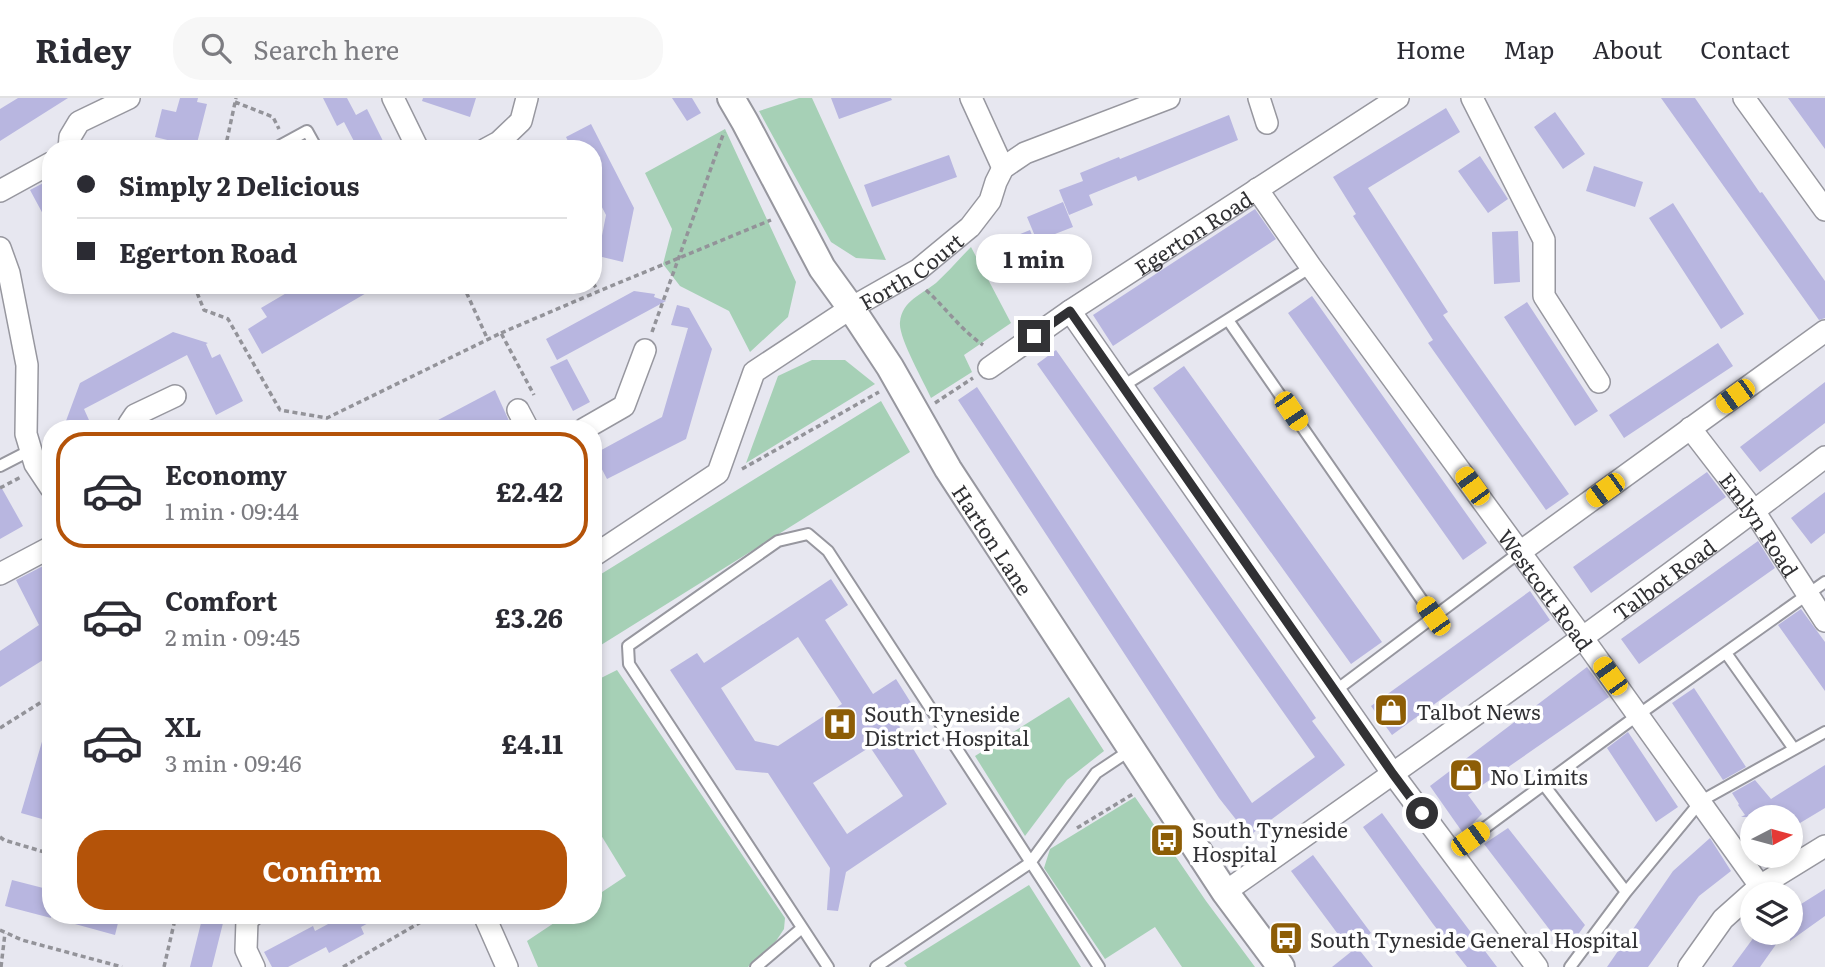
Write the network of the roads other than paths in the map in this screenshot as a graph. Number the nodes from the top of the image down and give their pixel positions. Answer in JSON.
{"nodes":[{"id":1,"x":129,"y":98,"type":"edge"},
{"id":2,"x":393,"y":98,"type":"edge"},
{"id":3,"x":527,"y":98,"type":"edge"},
{"id":4,"x":971,"y":98,"type":"edge"},
{"id":5,"x":1169,"y":98,"type":"edge"},
{"id":6,"x":1259,"y":98,"type":"edge"},
{"id":7,"x":1398,"y":98,"type":"edge"},
{"id":8,"x":1472,"y":98,"type":"edge"},
{"id":9,"x":1744,"y":98,"type":"edge"},
{"id":10,"x":732,"y":101,"type":"edge"},
{"id":11,"x":1267,"y":123,"type":"dead end"},
{"id":12,"x":70,"y":140,"type":"edge"},
{"id":13,"x":290,"y":140,"type":"edge"},
{"id":14,"x":312,"y":140,"type":"edge"},
{"id":15,"x":414,"y":140,"type":"edge"},
{"id":16,"x":513,"y":140,"type":"edge"},
{"id":17,"x":42,"y":168,"type":"edge"},
{"id":18,"x":1003,"y":168,"type":"junction"},
{"id":19,"x":1257,"y":190,"type":"junction"},
{"id":20,"x":0,"y":191,"type":"edge"},
{"id":21,"x":1825,"y":209,"type":"edge"},
{"id":22,"x":0,"y":248,"type":"edge"},
{"id":23,"x":1311,"y":267,"type":"junction"},
{"id":24,"x":851,"y":308,"type":"junction"},
{"id":25,"x":1070,"y":311,"type":"junction"},
{"id":26,"x":1228,"y":320,"type":"junction"},
{"id":27,"x":1825,"y":331,"type":"edge"},
{"id":28,"x":645,"y":350,"type":"road end"},
{"id":29,"x":989,"y":368,"type":"road end"},
{"id":30,"x":1600,"y":382,"type":"dead end"},
{"id":31,"x":1122,"y":386,"type":"junction"},
{"id":32,"x":175,"y":396,"type":"dead end"},
{"id":33,"x":132,"y":420,"type":"edge"},
{"id":34,"x":600,"y":420,"type":"edge"},
{"id":35,"x":1690,"y":428,"type":"junction"},
{"id":36,"x":31,"y":450,"type":"junction"},
{"id":37,"x":1825,"y":457,"type":"edge"},
{"id":38,"x":0,"y":466,"type":"edge"},
{"id":39,"x":42,"y":474,"type":"edge"},
{"id":40,"x":1754,"y":511,"type":"junction"},
{"id":41,"x":602,"y":550,"type":"edge"},
{"id":42,"x":42,"y":552,"type":"edge"},
{"id":43,"x":1520,"y":552,"type":"junction"},
{"id":44,"x":0,"y":574,"type":"edge"},
{"id":45,"x":1816,"y":589,"type":"edge"},
{"id":46,"x":1433,"y":616,"type":"junction"},
{"id":47,"x":1825,"y":621,"type":"edge"},
{"id":48,"x":1582,"y":636,"type":"junction"},
{"id":49,"x":1726,"y":653,"type":"junction"},
{"id":50,"x":1335,"y":691,"type":"junction"},
{"id":51,"x":1638,"y":715,"type":"junction"},
{"id":52,"x":1825,"y":732,"type":"edge"},
{"id":53,"x":1132,"y":749,"type":"junction"},
{"id":54,"x":1794,"y":749,"type":"junction"},
{"id":55,"x":1393,"y":774,"type":"junction"},
{"id":56,"x":1544,"y":785,"type":"junction"},
{"id":57,"x":1700,"y":802,"type":"junction"},
{"id":58,"x":1825,"y":846,"type":"edge"},
{"id":59,"x":1452,"y":852,"type":"junction"},
{"id":60,"x":1030,"y":863,"type":"junction"},
{"id":61,"x":1757,"y":882,"type":"edge"},
{"id":62,"x":1766,"y":882,"type":"edge"},
{"id":63,"x":1225,"y":892,"type":"junction"},
{"id":64,"x":1626,"y":892,"type":"junction"},
{"id":65,"x":1740,"y":904,"type":"edge"},
{"id":66,"x":247,"y":924,"type":"edge"},
{"id":67,"x":488,"y":924,"type":"edge"},
{"id":68,"x":802,"y":928,"type":"junction"},
{"id":69,"x":254,"y":967,"type":"edge"},
{"id":70,"x":507,"y":967,"type":"edge"},
{"id":71,"x":756,"y":967,"type":"edge"},
{"id":72,"x":828,"y":967,"type":"edge"},
{"id":73,"x":876,"y":967,"type":"edge"},
{"id":74,"x":1099,"y":967,"type":"edge"},
{"id":75,"x":1281,"y":967,"type":"edge"},
{"id":76,"x":1536,"y":967,"type":"edge"},
{"id":77,"x":1570,"y":967,"type":"edge"},
{"id":78,"x":1689,"y":967,"type":"edge"}],
"edges":[{"from":1,"to":12,"type":"street"},
{"from":2,"to":15,"type":"street"},
{"from":3,"to":16,"type":"street"},
{"from":4,"to":18,"type":"street"},
{"from":5,"to":18,"type":"street"},
{"from":6,"to":11,"type":"street"},
{"from":7,"to":19,"type":"street","name":"Egerton Road"},
{"from":8,"to":30,"type":"street"},
{"from":9,"to":21,"type":"street"},
{"from":10,"to":24,"type":"street","name":"Harton Lane"},
{"from":13,"to":14,"type":"lane"},
{"from":17,"to":20,"type":"street"},
{"from":18,"to":24,"type":"street","name":"Forth Court"},
{"from":19,"to":23,"type":"street","name":"Westcott Road"},
{"from":19,"to":25,"type":"street","name":"Egerton Road"},
{"from":22,"to":36,"type":"street"},
{"from":23,"to":26,"type":"lane"},
{"from":23,"to":43,"type":"street","name":"Westcott Road"},
{"from":24,"to":41,"type":"street","name":"Forth Court"},
{"from":24,"to":53,"type":"street","name":"Harton Lane"},
{"from":25,"to":29,"type":"street","name":"Egerton Road"},
{"from":25,"to":31,"type":"street"},
{"from":26,"to":31,"type":"lane"},
{"from":26,"to":46,"type":"lane"},
{"from":27,"to":35,"type":"street"},
{"from":28,"to":34,"type":"street"},
{"from":31,"to":50,"type":"street"},
{"from":32,"to":33,"type":"street"},
{"from":35,"to":40,"type":"street","name":"Emlyn Road"},
{"from":35,"to":43,"type":"street"},
{"from":36,"to":38,"type":"lane"},
{"from":36,"to":39,"type":"street"},
{"from":37,"to":40,"type":"street","name":"Talbot Road"},
{"from":40,"to":45,"type":"street","name":"Emlyn Road"},
{"from":40,"to":48,"type":"street","name":"Talbot Road"},
{"from":42,"to":44,"type":"street"},
{"from":43,"to":46,"type":"lane"},
{"from":43,"to":48,"type":"street","name":"Westcott Road"},
{"from":45,"to":47,"type":"street","name":"Emlyn Road"},
{"from":45,"to":49,"type":"lane"},
{"from":46,"to":50,"type":"lane"},
{"from":48,"to":51,"type":"street","name":"Westcott Road"},
{"from":48,"to":55,"type":"street","name":"Talbot Road"},
{"from":49,"to":51,"type":"lane"},
{"from":49,"to":54,"type":"lane"},
{"from":50,"to":55,"type":"street"},
{"from":51,"to":56,"type":"lane"},
{"from":51,"to":57,"type":"street","name":"Westcott Road"},
{"from":52,"to":54,"type":"lane"},
{"from":53,"to":60,"type":"lane"},
{"from":53,"to":63,"type":"street","name":"Harton Lane"},
{"from":54,"to":57,"type":"lane"},
{"from":55,"to":59,"type":"street"},
{"from":55,"to":63,"type":"street","name":"Talbot Road"},
{"from":56,"to":59,"type":"lane"},
{"from":56,"to":64,"type":"lane"},
{"from":57,"to":61,"type":"street","name":"Westcott Road"},
{"from":57,"to":64,"type":"lane"},
{"from":58,"to":62,"type":"street"},
{"from":59,"to":76,"type":"street"},
{"from":60,"to":68,"type":"lane"},
{"from":60,"to":73,"type":"lane"},
{"from":60,"to":74,"type":"lane"},
{"from":63,"to":75,"type":"street","name":"Harton Lane"},
{"from":64,"to":77,"type":"lane"},
{"from":65,"to":78,"type":"street"},
{"from":66,"to":69,"type":"street"},
{"from":67,"to":70,"type":"street"},
{"from":68,"to":71,"type":"lane"},
{"from":68,"to":72,"type":"lane"}]}
